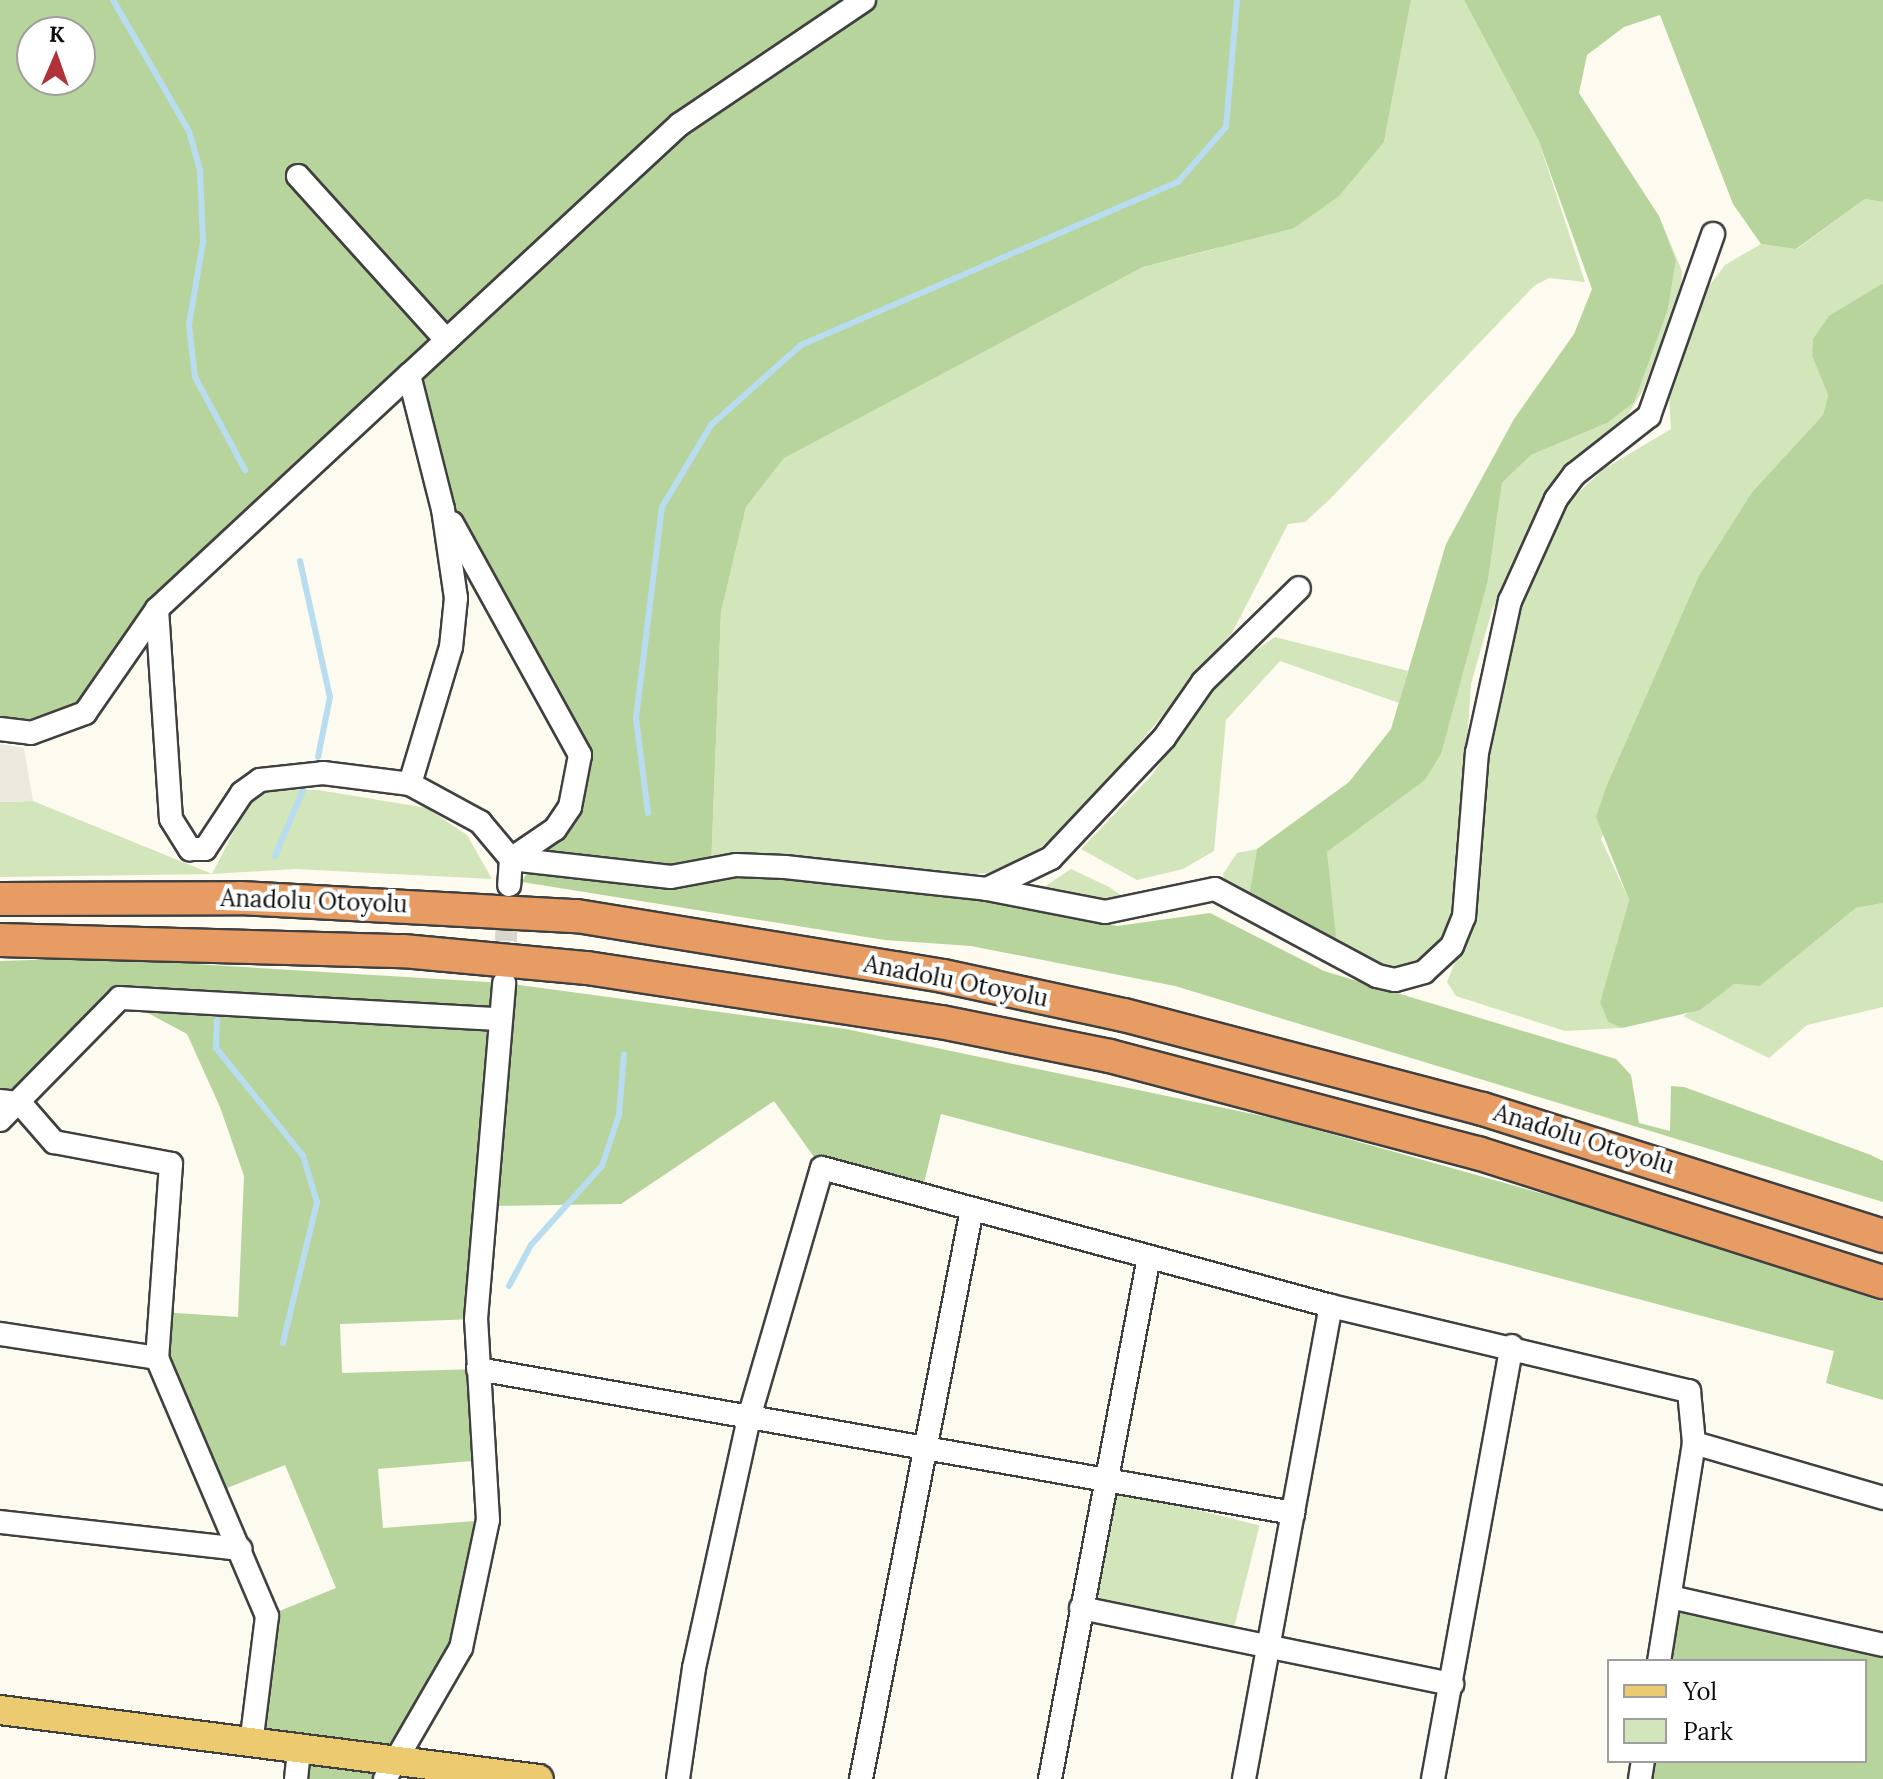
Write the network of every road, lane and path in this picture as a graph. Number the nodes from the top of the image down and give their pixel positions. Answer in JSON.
{"nodes":[{"id":1,"x":864,"y":0,"type":"edge"},
{"id":2,"x":298,"y":176,"type":"dead end"},
{"id":3,"x":1713,"y":234,"type":"dead end"},
{"id":4,"x":446,"y":340,"type":"junction"},
{"id":5,"x":409,"y":375,"type":"junction"},
{"id":6,"x":443,"y":509,"type":"junction"},
{"id":7,"x":1299,"y":588,"type":"dead end"},
{"id":8,"x":157,"y":609,"type":"junction"},
{"id":9,"x":0,"y":729,"type":"edge"},
{"id":10,"x":410,"y":784,"type":"junction"},
{"id":11,"x":511,"y":859,"type":"junction"},
{"id":12,"x":509,"y":885,"type":"tunnel mouth"},
{"id":13,"x":987,"y":889,"type":"junction"},
{"id":14,"x":0,"y":899,"type":"edge"},
{"id":15,"x":0,"y":940,"type":"edge"},
{"id":16,"x":504,"y":983,"type":"tunnel mouth"},
{"id":17,"x":500,"y":1019,"type":"junction"},
{"id":18,"x":10,"y":1102,"type":"edge"},
{"id":19,"x":0,"y":1120,"type":"edge"},
{"id":20,"x":972,"y":1209,"type":"junction"},
{"id":21,"x":1883,"y":1236,"type":"edge"},
{"id":22,"x":1149,"y":1257,"type":"junction"},
{"id":23,"x":1883,"y":1282,"type":"edge"},
{"id":24,"x":1331,"y":1306,"type":"junction"},
{"id":25,"x":0,"y":1334,"type":"edge"},
{"id":26,"x":1512,"y":1346,"type":"junction"},
{"id":27,"x":157,"y":1358,"type":"junction"},
{"id":28,"x":478,"y":1369,"type":"junction"},
{"id":29,"x":750,"y":1414,"type":"junction"},
{"id":30,"x":1694,"y":1443,"type":"junction"},
{"id":31,"x":928,"y":1446,"type":"junction"},
{"id":32,"x":1104,"y":1478,"type":"junction"},
{"id":33,"x":1883,"y":1498,"type":"edge"},
{"id":34,"x":1293,"y":1513,"type":"junction"},
{"id":35,"x":0,"y":1522,"type":"edge"},
{"id":36,"x":240,"y":1549,"type":"junction"},
{"id":37,"x":1670,"y":1597,"type":"junction"},
{"id":38,"x":1081,"y":1608,"type":"junction"},
{"id":39,"x":1269,"y":1645,"type":"junction"},
{"id":40,"x":1883,"y":1645,"type":"edge"},
{"id":41,"x":1659,"y":1659,"type":"edge"},
{"id":42,"x":1452,"y":1684,"type":"junction"},
{"id":43,"x":0,"y":1710,"type":"edge"},
{"id":44,"x":251,"y":1744,"type":"junction"},
{"id":45,"x":299,"y":1749,"type":"junction"},
{"id":46,"x":389,"y":1768,"type":"edge"},
{"id":47,"x":296,"y":1779,"type":"edge"},
{"id":48,"x":539,"y":1779,"type":"edge"},
{"id":49,"x":678,"y":1779,"type":"edge"},
{"id":50,"x":861,"y":1779,"type":"edge"},
{"id":51,"x":1050,"y":1779,"type":"edge"},
{"id":52,"x":1244,"y":1779,"type":"edge"},
{"id":53,"x":1433,"y":1779,"type":"edge"}],
"edges":[{"from":1,"to":4,"type":"street"},
{"from":2,"to":4,"type":"street"},
{"from":3,"to":13,"type":"street"},
{"from":4,"to":5,"type":"street"},
{"from":5,"to":6,"type":"street"},
{"from":5,"to":8,"type":"street"},
{"from":6,"to":10,"type":"street"},
{"from":6,"to":11,"type":"street"},
{"from":7,"to":13,"type":"street"},
{"from":8,"to":9,"type":"street"},
{"from":8,"to":10,"type":"street"},
{"from":10,"to":11,"type":"street"},
{"from":11,"to":12,"type":"street"},
{"from":11,"to":13,"type":"street"},
{"from":14,"to":21,"type":"highway","name":"Anadolu Otoyolu"},
{"from":15,"to":23,"type":"highway","name":"Anadolu Otoyolu"},
{"from":16,"to":17,"type":"street"},
{"from":17,"to":18,"type":"street"},
{"from":17,"to":28,"type":"street"},
{"from":18,"to":19,"type":"street"},
{"from":18,"to":27,"type":"street"},
{"from":20,"to":22,"type":"street"},
{"from":20,"to":29,"type":"street"},
{"from":20,"to":31,"type":"street"},
{"from":22,"to":24,"type":"street"},
{"from":22,"to":32,"type":"street"},
{"from":24,"to":26,"type":"street"},
{"from":24,"to":34,"type":"street"},
{"from":25,"to":27,"type":"street"},
{"from":26,"to":30,"type":"street"},
{"from":26,"to":42,"type":"street"},
{"from":27,"to":36,"type":"street"},
{"from":28,"to":29,"type":"street"},
{"from":28,"to":46,"type":"street"},
{"from":29,"to":31,"type":"street"},
{"from":29,"to":49,"type":"street"},
{"from":30,"to":33,"type":"street"},
{"from":30,"to":37,"type":"street"},
{"from":31,"to":32,"type":"street"},
{"from":31,"to":50,"type":"street"},
{"from":32,"to":34,"type":"street"},
{"from":32,"to":38,"type":"street"},
{"from":34,"to":39,"type":"street"},
{"from":35,"to":36,"type":"street"},
{"from":36,"to":44,"type":"street"},
{"from":37,"to":40,"type":"street"},
{"from":37,"to":41,"type":"street"},
{"from":38,"to":39,"type":"street"},
{"from":38,"to":51,"type":"street"},
{"from":39,"to":42,"type":"street"},
{"from":39,"to":52,"type":"street"},
{"from":42,"to":53,"type":"street"},
{"from":43,"to":44,"type":"main road"},
{"from":44,"to":45,"type":"main road"},
{"from":45,"to":46,"type":"main road"},
{"from":45,"to":47,"type":"street"},
{"from":46,"to":48,"type":"main road"}]}
